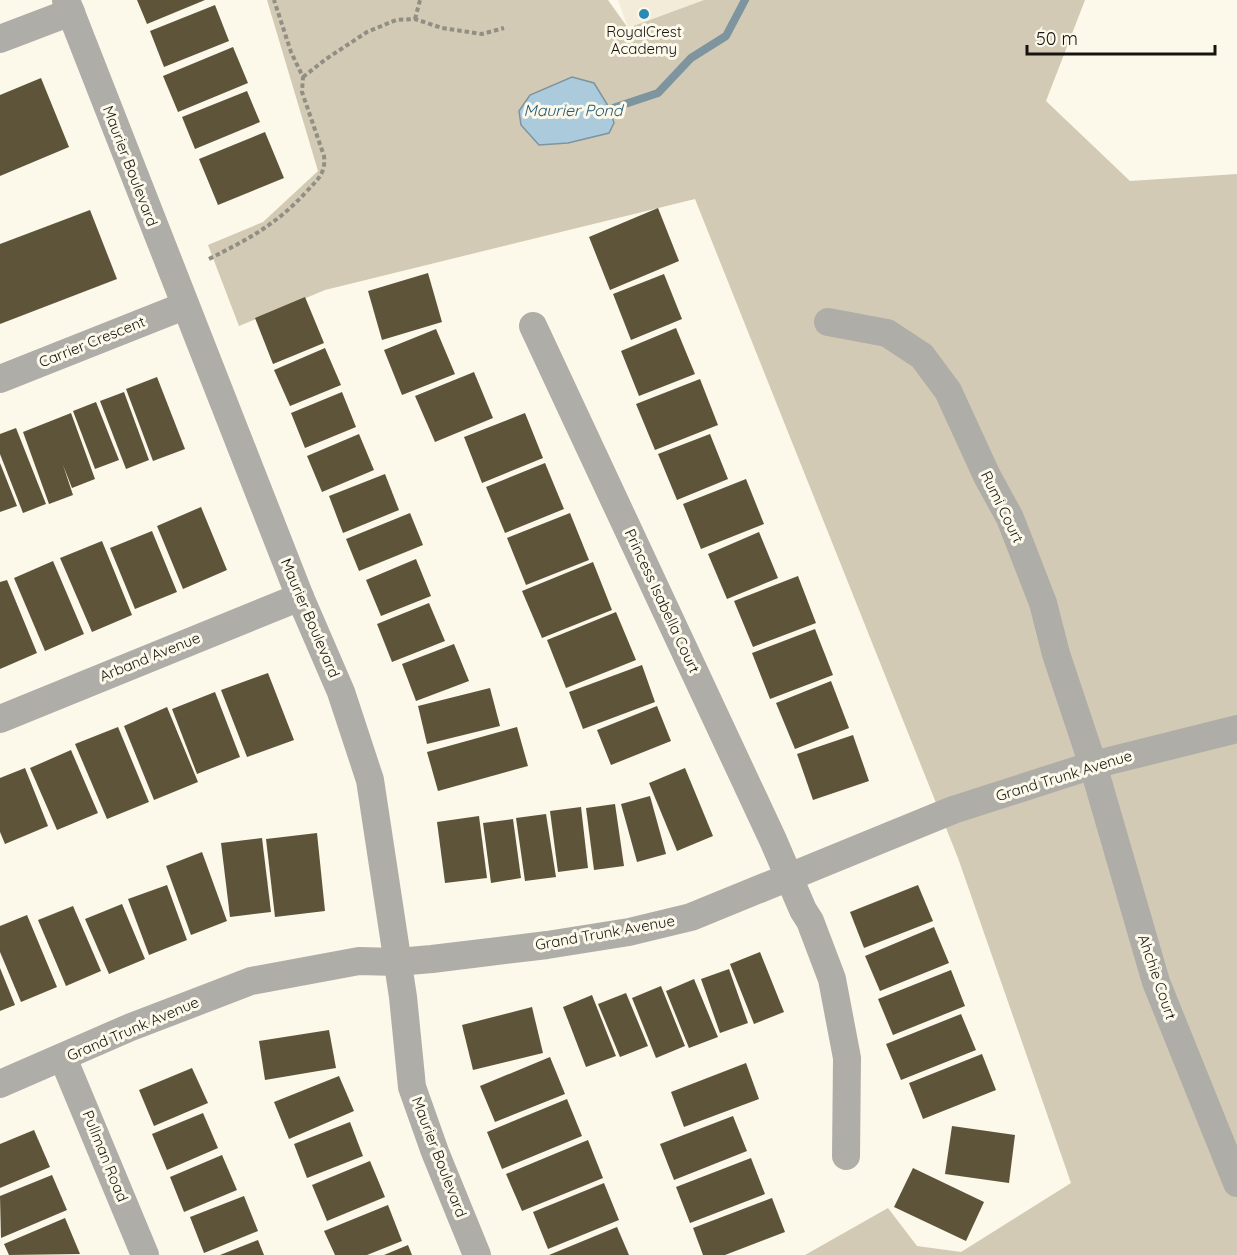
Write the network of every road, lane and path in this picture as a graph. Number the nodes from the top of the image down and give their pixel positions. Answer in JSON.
{"nodes":[{"id":1,"x":274,"y":0,"type":"edge"},
{"id":2,"x":420,"y":0,"type":"edge"},
{"id":3,"x":68,"y":6,"type":"edge"},
{"id":4,"x":415,"y":19,"type":"junction"},
{"id":5,"x":504,"y":28,"type":"dead end"},
{"id":6,"x":0,"y":39,"type":"edge"},
{"id":7,"x":303,"y":77,"type":"junction"},
{"id":8,"x":209,"y":259,"type":"dead end"},
{"id":9,"x":184,"y":306,"type":"junction"},
{"id":10,"x":828,"y":322,"type":"dead end"},
{"id":11,"x":534,"y":326,"type":"dead end"},
{"id":12,"x":0,"y":379,"type":"edge"},
{"id":13,"x":300,"y":597,"type":"junction"},
{"id":14,"x":0,"y":718,"type":"edge"},
{"id":15,"x":1237,"y":729,"type":"edge"},
{"id":16,"x":1094,"y":765,"type":"junction"},
{"id":17,"x":789,"y":878,"type":"junction"},
{"id":18,"x":397,"y":962,"type":"junction"},
{"id":19,"x":63,"y":1058,"type":"junction"},
{"id":20,"x":0,"y":1084,"type":"edge"},
{"id":21,"x":846,"y":1156,"type":"dead end"},
{"id":22,"x":1237,"y":1183,"type":"edge"},
{"id":23,"x":145,"y":1255,"type":"edge"},
{"id":24,"x":477,"y":1255,"type":"edge"}],
"edges":[{"from":1,"to":7,"type":"path"},
{"from":2,"to":4,"type":"path"},
{"from":3,"to":6,"type":"street"},
{"from":3,"to":9,"type":"street","name":"Maurier Boulevard"},
{"from":4,"to":5,"type":"path"},
{"from":4,"to":7,"type":"path"},
{"from":7,"to":8,"type":"path"},
{"from":9,"to":12,"type":"street","name":"Carrier Crescent"},
{"from":9,"to":13,"type":"street","name":"Maurier Boulevard"},
{"from":10,"to":16,"type":"street","name":"Rumi Court"},
{"from":11,"to":17,"type":"street","name":"Princess Isabella Court"},
{"from":13,"to":14,"type":"street","name":"Arband Avenue"},
{"from":13,"to":18,"type":"street","name":"Maurier Boulevard"},
{"from":15,"to":16,"type":"street","name":"Grand Trunk Avenue"},
{"from":16,"to":17,"type":"street","name":"Grand Trunk Avenue"},
{"from":16,"to":22,"type":"street","name":"Ahchie Court"},
{"from":17,"to":18,"type":"street","name":"Grand Trunk Avenue"},
{"from":17,"to":21,"type":"street","name":"Princess Isabella Court"},
{"from":18,"to":19,"type":"street","name":"Grand Trunk Avenue"},
{"from":18,"to":24,"type":"street","name":"Maurier Boulevard"},
{"from":19,"to":20,"type":"street","name":"Grand Trunk Avenue"},
{"from":19,"to":23,"type":"street","name":"Pullman Road"}]}
